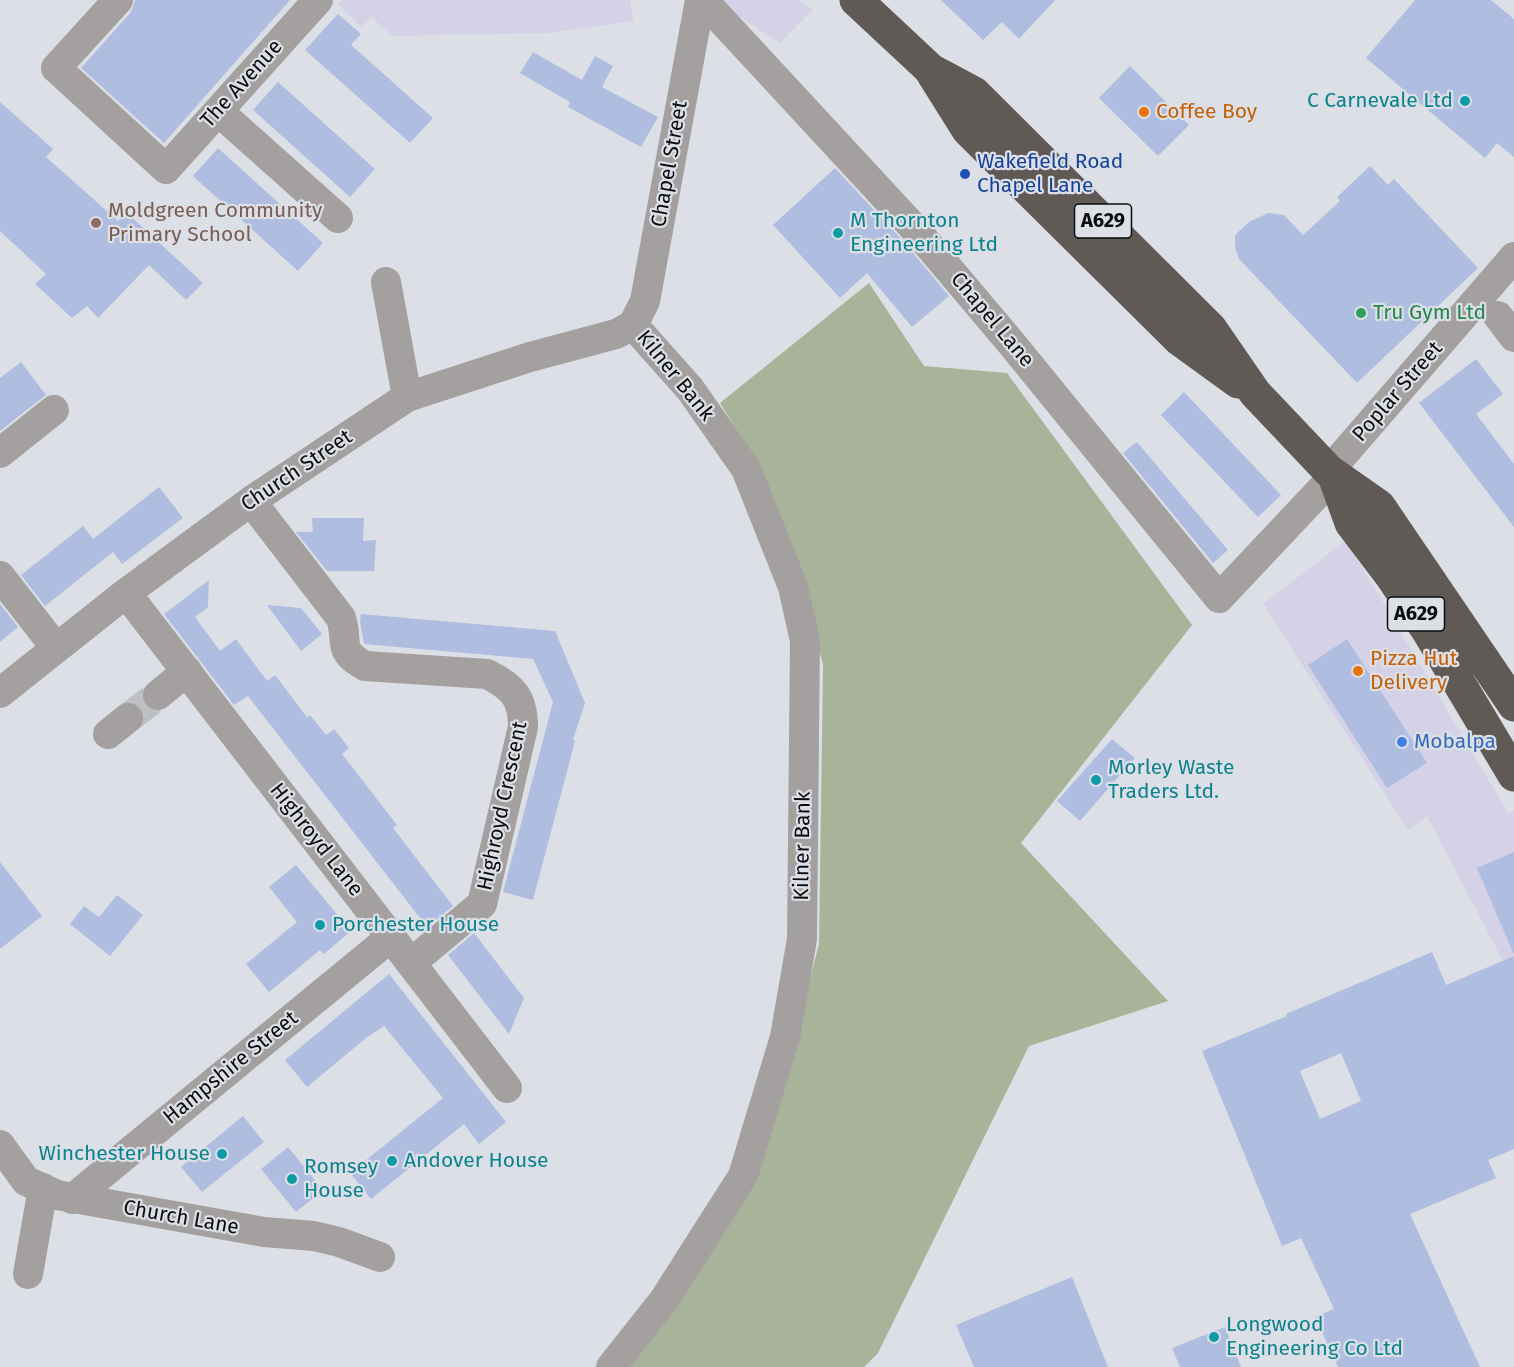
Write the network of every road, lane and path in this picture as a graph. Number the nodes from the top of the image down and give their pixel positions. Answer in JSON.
{"nodes":[{"id":1,"x":118,"y":0,"type":"edge"},
{"id":2,"x":318,"y":0,"type":"edge"},
{"id":3,"x":701,"y":0,"type":"edge"},
{"id":4,"x":856,"y":0,"type":"edge"},
{"id":5,"x":218,"y":111,"type":"junction"},
{"id":6,"x":338,"y":218,"type":"dead end"},
{"id":7,"x":1514,"y":257,"type":"edge"},
{"id":8,"x":386,"y":282,"type":"dead end"},
{"id":9,"x":633,"y":325,"type":"junction"},
{"id":10,"x":407,"y":398,"type":"junction"},
{"id":11,"x":54,"y":410,"type":"dead end"},
{"id":12,"x":0,"y":453,"type":"edge"},
{"id":13,"x":1332,"y":474,"type":"junction"},
{"id":14,"x":250,"y":501,"type":"junction"},
{"id":15,"x":0,"y":576,"type":"edge"},
{"id":16,"x":126,"y":593,"type":"junction"},
{"id":17,"x":1219,"y":598,"type":"joint"},
{"id":18,"x":56,"y":648,"type":"junction"},
{"id":19,"x":187,"y":671,"type":"junction"},
{"id":20,"x":0,"y":693,"type":"edge"},
{"id":21,"x":158,"y":695,"type":"tunnel mouth"},
{"id":22,"x":1514,"y":705,"type":"edge"},
{"id":23,"x":1510,"y":761,"type":"edge"},
{"id":24,"x":391,"y":937,"type":"junction"},
{"id":25,"x":411,"y":963,"type":"junction"},
{"id":26,"x":507,"y":1088,"type":"dead end"},
{"id":27,"x":0,"y":1145,"type":"edge"},
{"id":28,"x":43,"y":1188,"type":"junction"},
{"id":29,"x":72,"y":1199,"type":"junction"},
{"id":30,"x":380,"y":1257,"type":"dead end"},
{"id":31,"x":28,"y":1274,"type":"dead end"},
{"id":32,"x":611,"y":1367,"type":"edge"}],
"edges":[{"from":1,"to":5,"type":"street","name":"The Avenue"},
{"from":2,"to":5,"type":"street","name":"The Avenue"},
{"from":3,"to":9,"type":"street","name":"Chapel Street"},
{"from":3,"to":17,"type":"street","name":"Chapel Lane"},
{"from":4,"to":13,"type":"highway","number":"A629"},
{"from":5,"to":6,"type":"street"},
{"from":7,"to":13,"type":"street","name":"Poplar Street"},
{"from":8,"to":10,"type":"street"},
{"from":9,"to":10,"type":"street","name":"Church Street"},
{"from":9,"to":32,"type":"street","name":"Kilner Bank"},
{"from":10,"to":14,"type":"street","name":"Church Street"},
{"from":11,"to":12,"type":"street"},
{"from":13,"to":17,"type":"street","name":"Poplar Street"},
{"from":13,"to":22,"type":"highway","number":"A629"},
{"from":13,"to":23,"type":"highway","number":"A629"},
{"from":14,"to":16,"type":"street","name":"Church Street"},
{"from":14,"to":25,"type":"street","name":"Highroyd Crescent"},
{"from":15,"to":18,"type":"street"},
{"from":16,"to":18,"type":"street","name":"Church Street"},
{"from":16,"to":19,"type":"street","name":"Highroyd Lane"},
{"from":18,"to":20,"type":"street","name":"Church Street"},
{"from":19,"to":21,"type":"street"},
{"from":19,"to":24,"type":"street","name":"Highroyd Lane"},
{"from":24,"to":25,"type":"street","name":"Highroyd Lane"},
{"from":24,"to":29,"type":"street","name":"Hampshire Street"},
{"from":25,"to":26,"type":"street","name":"Highroyd Lane"},
{"from":27,"to":28,"type":"street","name":"Church Lane"},
{"from":28,"to":29,"type":"street","name":"Church Lane"},
{"from":28,"to":31,"type":"street"},
{"from":29,"to":30,"type":"street","name":"Church Lane"}]}
